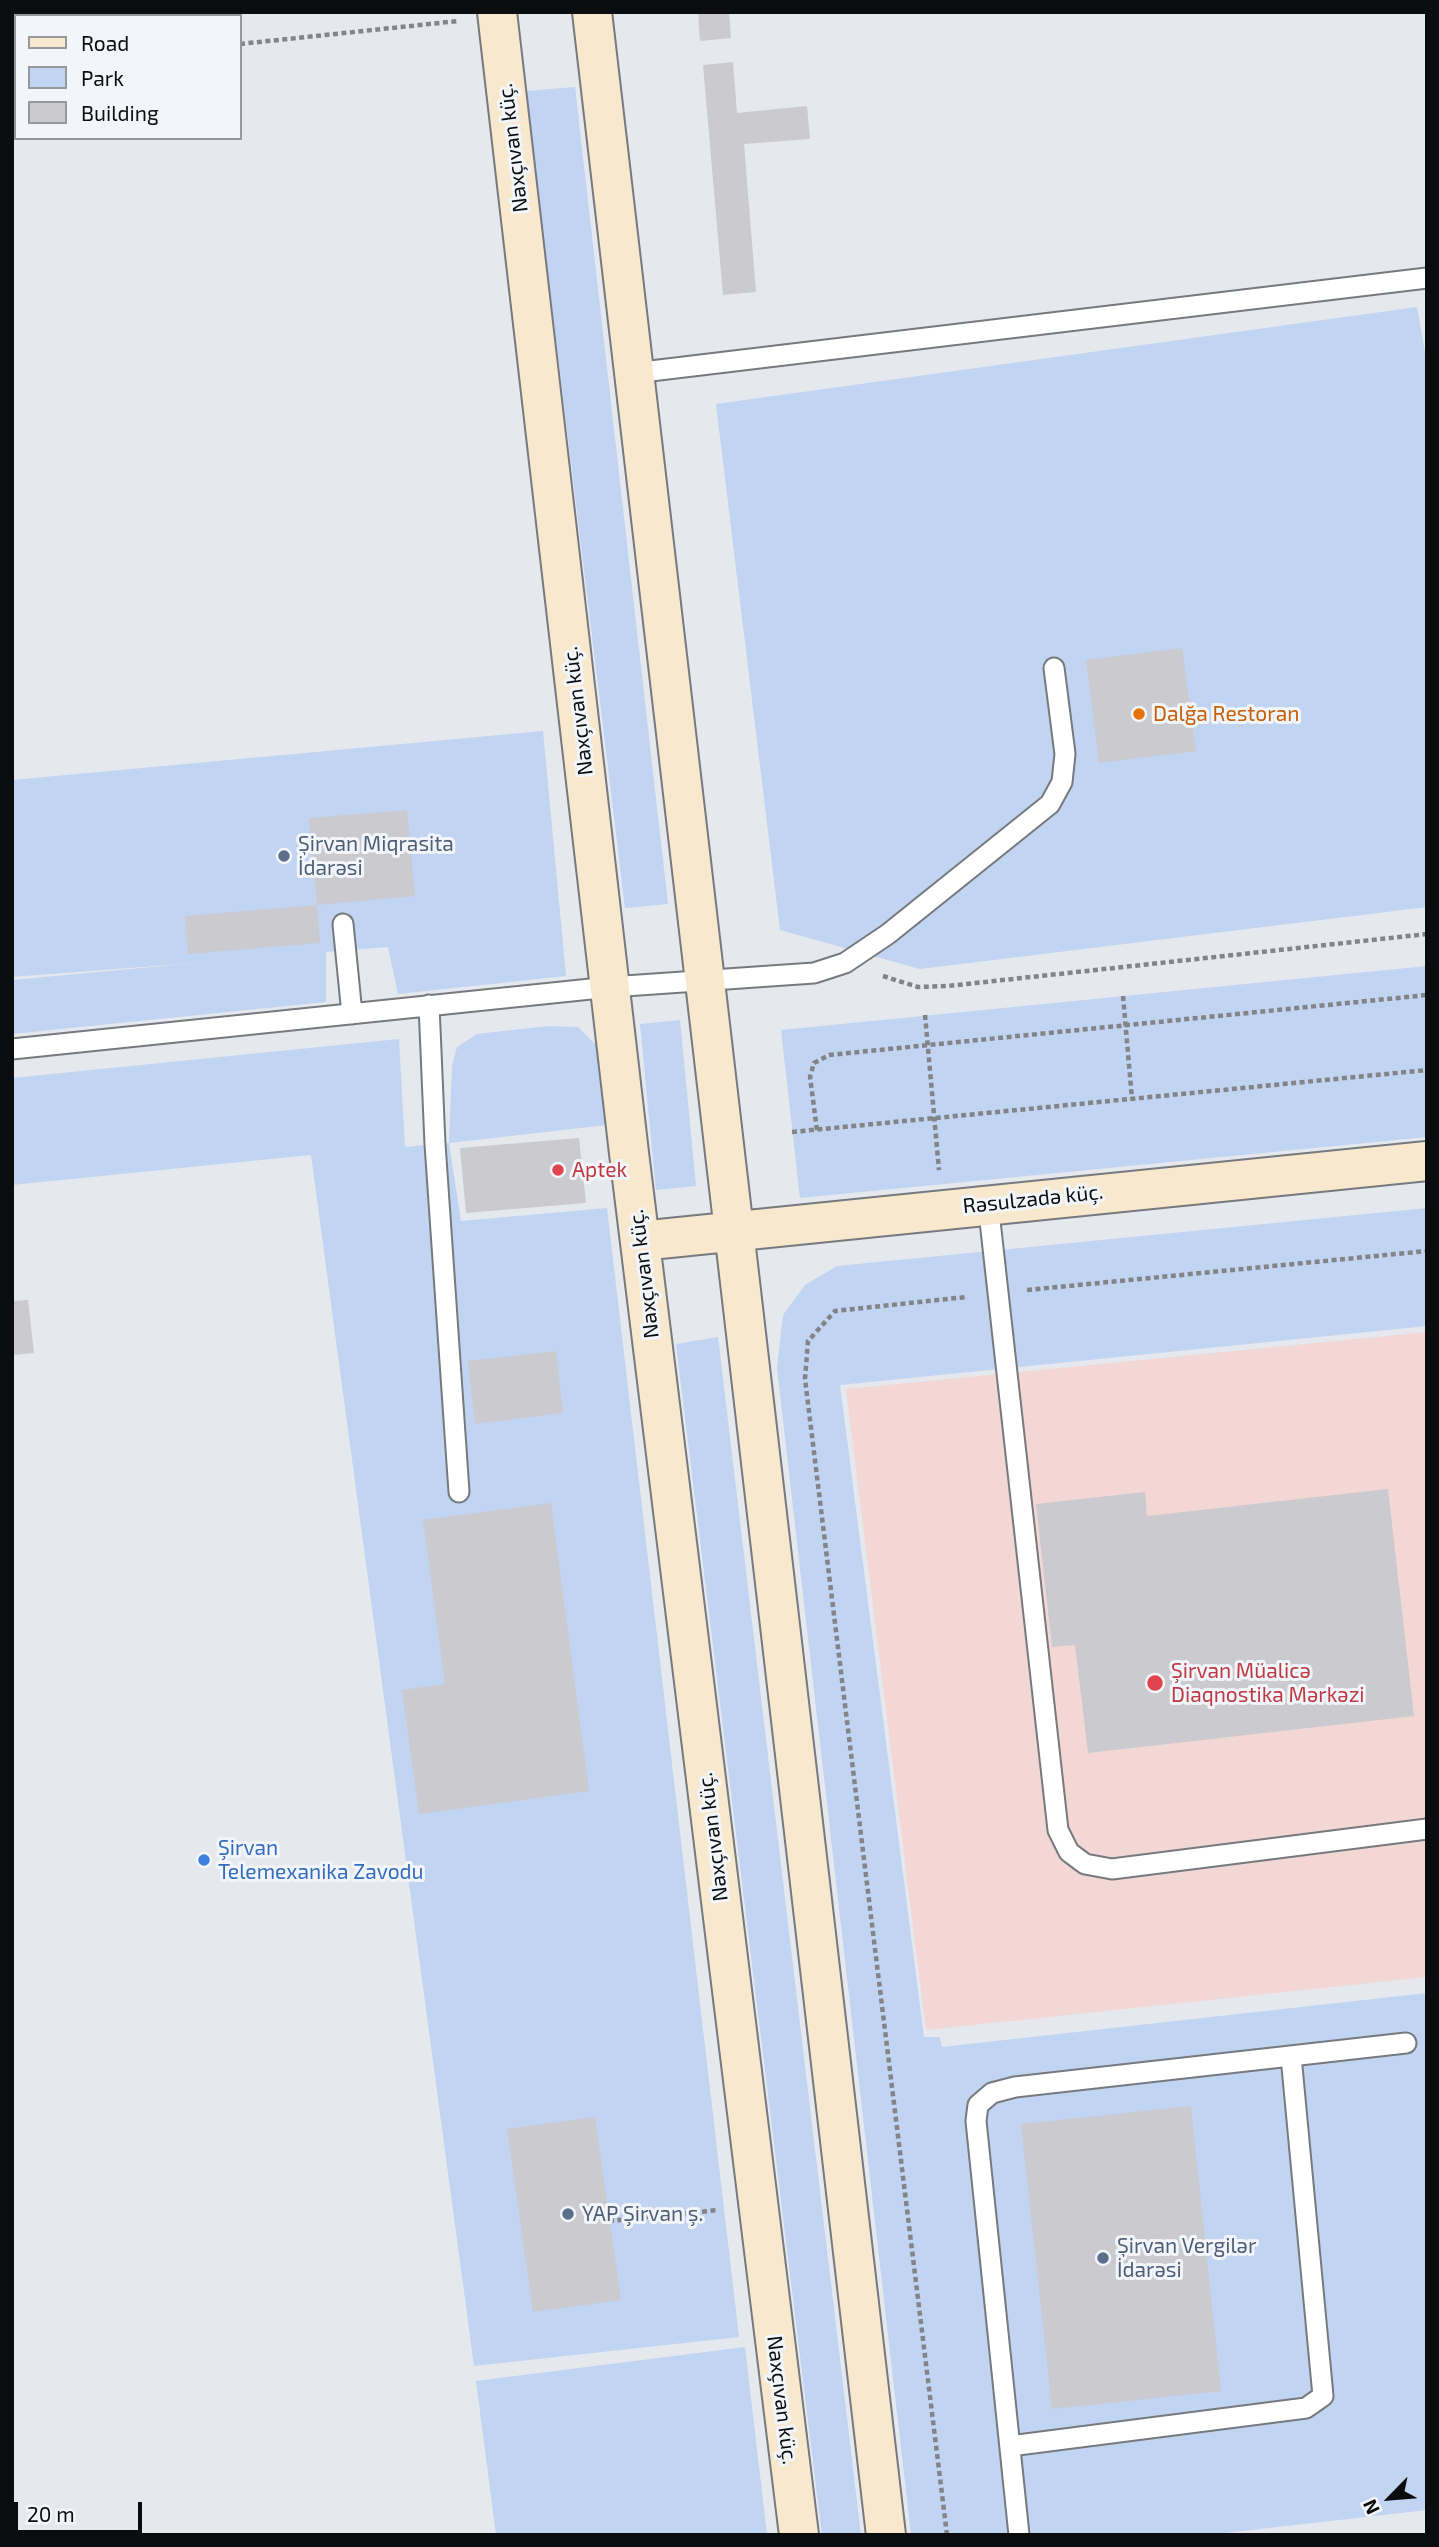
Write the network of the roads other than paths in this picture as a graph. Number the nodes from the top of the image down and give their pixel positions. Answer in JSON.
{"nodes":[{"id":1,"x":592,"y":12,"type":"edge"},
{"id":2,"x":498,"y":14,"type":"edge"},
{"id":3,"x":1427,"y":278,"type":"edge"},
{"id":4,"x":634,"y":373,"type":"junction"},
{"id":5,"x":1054,"y":668,"type":"dead end"},
{"id":6,"x":344,"y":924,"type":"dead end"},
{"id":7,"x":704,"y":980,"type":"junction"},
{"id":8,"x":610,"y":987,"type":"junction"},
{"id":9,"x":429,"y":1005,"type":"junction"},
{"id":10,"x":352,"y":1014,"type":"junction"},
{"id":11,"x":12,"y":1049,"type":"edge"},
{"id":12,"x":1427,"y":1161,"type":"edge"},
{"id":13,"x":988,"y":1203,"type":"junction"},
{"id":14,"x":733,"y":1231,"type":"junction"},
{"id":15,"x":640,"y":1241,"type":"junction"},
{"id":16,"x":459,"y":1492,"type":"dead end"},
{"id":17,"x":1427,"y":1829,"type":"edge"},
{"id":18,"x":1406,"y":2043,"type":"dead end"},
{"id":19,"x":1291,"y":2056,"type":"junction"},
{"id":20,"x":1010,"y":2446,"type":"junction"},
{"id":21,"x":799,"y":2535,"type":"edge"},
{"id":22,"x":886,"y":2535,"type":"edge"},
{"id":23,"x":1019,"y":2535,"type":"edge"}],
"edges":[{"from":1,"to":4,"type":"main road"},
{"from":2,"to":8,"type":"main road","name":"Naxçıvan küç."},
{"from":3,"to":4,"type":"lane"},
{"from":4,"to":7,"type":"main road"},
{"from":5,"to":7,"type":"lane"},
{"from":6,"to":10,"type":"lane"},
{"from":7,"to":8,"type":"lane"},
{"from":7,"to":14,"type":"main road"},
{"from":8,"to":9,"type":"lane"},
{"from":8,"to":15,"type":"main road","name":"Naxçıvan küç."},
{"from":9,"to":10,"type":"lane"},
{"from":9,"to":16,"type":"lane"},
{"from":10,"to":11,"type":"lane"},
{"from":12,"to":13,"type":"main road","name":"Rəsulzadə küç."},
{"from":13,"to":14,"type":"main road","name":"Rəsulzadə küç."},
{"from":13,"to":17,"type":"lane"},
{"from":14,"to":15,"type":"main road","name":"Rəsulzadə küç."},
{"from":14,"to":22,"type":"main road"},
{"from":15,"to":21,"type":"main road","name":"Naxçıvan küç."},
{"from":18,"to":19,"type":"lane"},
{"from":19,"to":20,"type":"lane"},
{"from":19,"to":20,"type":"lane"},
{"from":20,"to":23,"type":"lane"}]}
